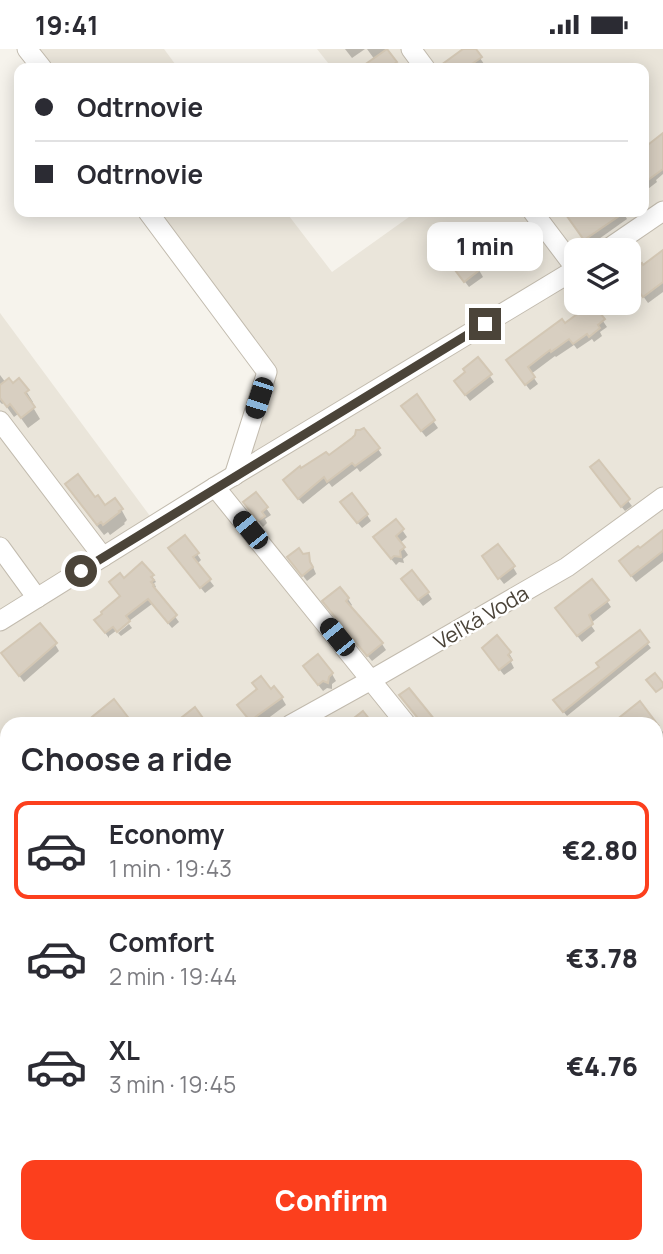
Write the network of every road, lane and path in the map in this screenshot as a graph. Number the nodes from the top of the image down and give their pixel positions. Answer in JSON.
{"nodes":[{"id":1,"x":663,"y":211,"type":"edge"},
{"id":2,"x":152,"y":217,"type":"edge"},
{"id":3,"x":537,"y":217,"type":"edge"},
{"id":4,"x":624,"y":238,"type":"edge"},
{"id":5,"x":564,"y":253,"type":"edge"},
{"id":6,"x":564,"y":276,"type":"edge"},
{"id":7,"x":0,"y":421,"type":"edge"},
{"id":8,"x":234,"y":476,"type":"junction"},
{"id":9,"x":215,"y":487,"type":"junction"},
{"id":10,"x":663,"y":497,"type":"edge"},
{"id":11,"x":0,"y":547,"type":"edge"},
{"id":12,"x":103,"y":557,"type":"junction"},
{"id":13,"x":37,"y":598,"type":"junction"},
{"id":14,"x":0,"y":621,"type":"edge"},
{"id":15,"x":371,"y":680,"type":"junction"},
{"id":16,"x":304,"y":717,"type":"edge"},
{"id":17,"x":401,"y":717,"type":"edge"}],
"edges":[{"from":1,"to":4,"type":"street"},
{"from":2,"to":8,"type":"street"},
{"from":3,"to":5,"type":"street"},
{"from":6,"to":8,"type":"street"},
{"from":7,"to":12,"type":"street"},
{"from":8,"to":9,"type":"street"},
{"from":9,"to":12,"type":"street"},
{"from":9,"to":15,"type":"street"},
{"from":10,"to":15,"type":"street","name":"Veľká Voda"},
{"from":11,"to":13,"type":"street"},
{"from":12,"to":13,"type":"street"},
{"from":13,"to":14,"type":"street"},
{"from":15,"to":16,"type":"street","name":"Veľká Voda"},
{"from":15,"to":17,"type":"street"}]}
